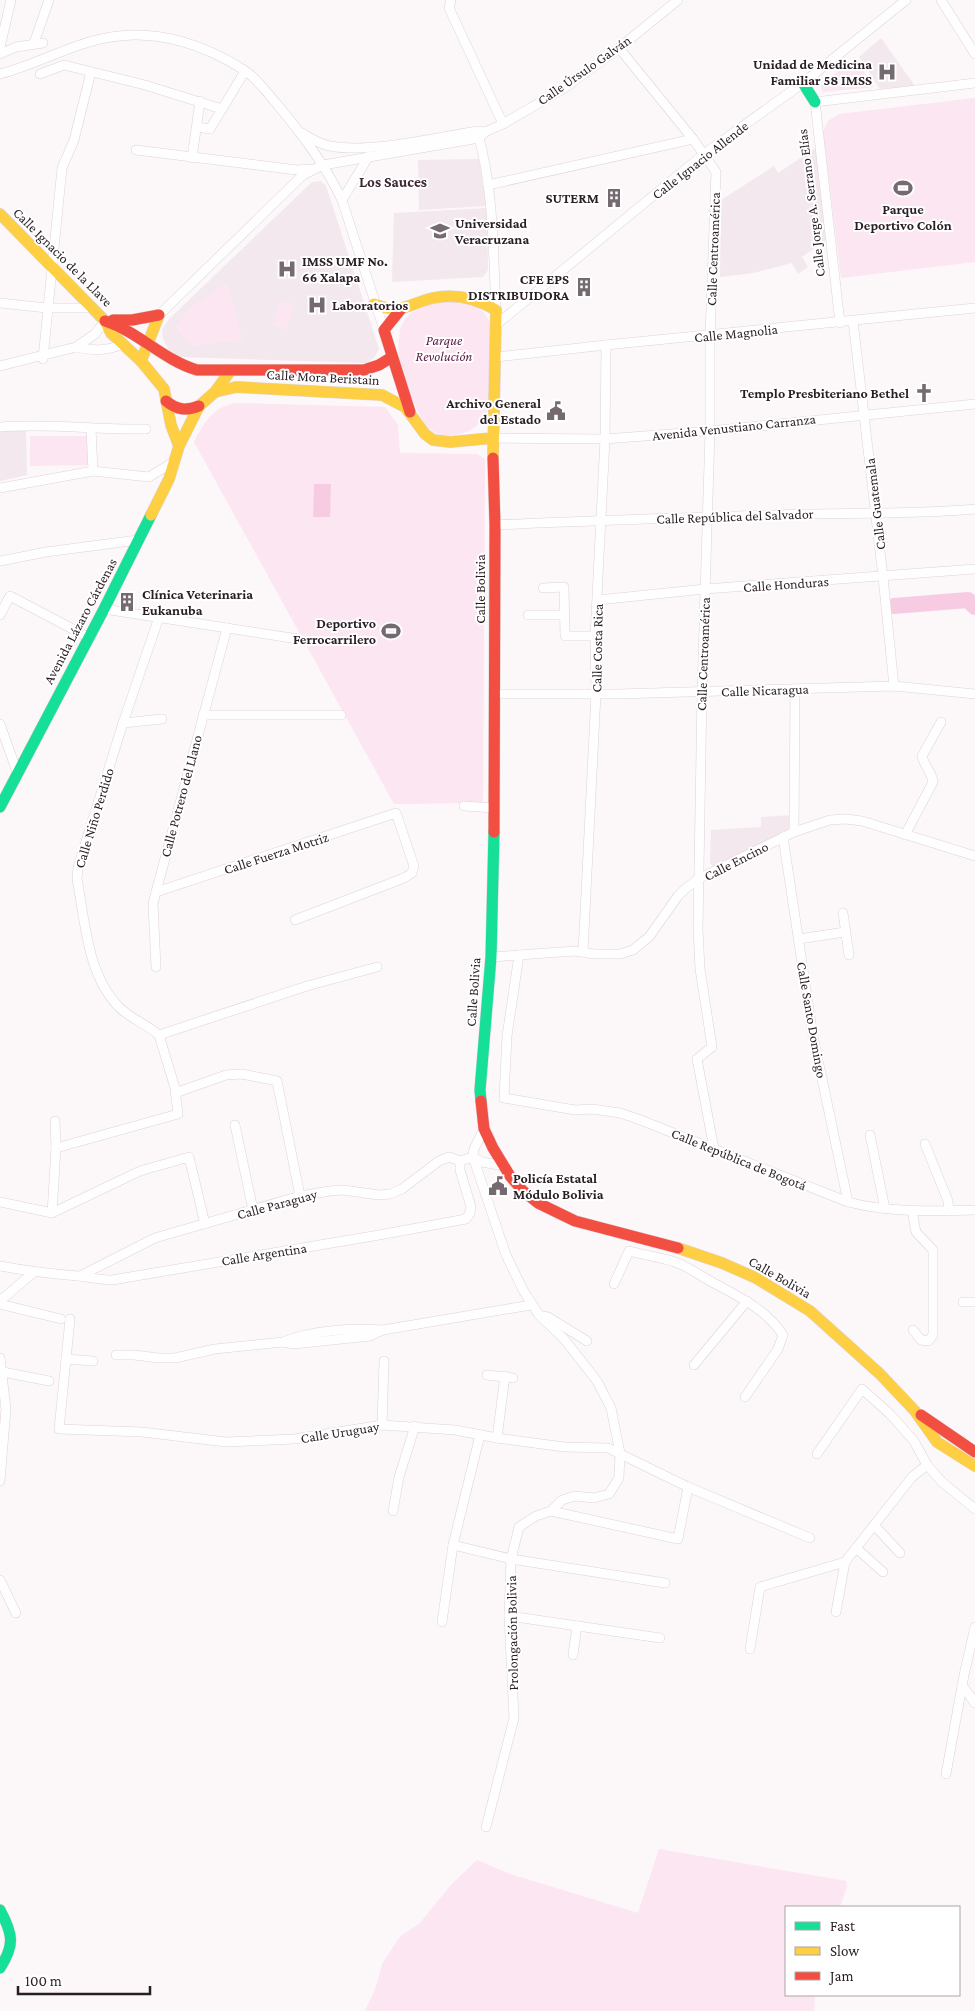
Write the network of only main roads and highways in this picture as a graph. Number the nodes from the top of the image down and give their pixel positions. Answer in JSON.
{"nodes":[{"id":1,"x":804,"y":83,"type":"road end"},
{"id":2,"x":815,"y":102,"type":"road end"},
{"id":3,"x":0,"y":214,"type":"edge"},
{"id":4,"x":374,"y":304,"type":"road end"},
{"id":5,"x":401,"y":309,"type":"junction"},
{"id":6,"x":105,"y":321,"type":"junction"},
{"id":7,"x":147,"y":344,"type":"junction"},
{"id":8,"x":392,"y":357,"type":"junction"},
{"id":9,"x":141,"y":361,"type":"junction"},
{"id":10,"x":185,"y":368,"type":"joint"},
{"id":11,"x":231,"y":370,"type":"junction"},
{"id":12,"x":214,"y":392,"type":"junction"},
{"id":13,"x":166,"y":401,"type":"junction"},
{"id":14,"x":199,"y":406,"type":"junction"},
{"id":15,"x":410,"y":412,"type":"junction"},
{"id":16,"x":494,"y":421,"type":"junction"},
{"id":17,"x":493,"y":438,"type":"junction"},
{"id":18,"x":471,"y":439,"type":"junction"},
{"id":19,"x":179,"y":446,"type":"junction"},
{"id":20,"x":494,"y":459,"type":"junction"},
{"id":21,"x":0,"y":807,"type":"edge"},
{"id":22,"x":915,"y":1411,"type":"junction"},
{"id":23,"x":975,"y":1452,"type":"edge"},
{"id":24,"x":975,"y":1466,"type":"edge"},
{"id":25,"x":0,"y":1910,"type":"edge"},
{"id":26,"x":0,"y":1968,"type":"edge"}],
"edges":[{"from":1,"to":2,"type":"main road","name":"Calle Jorge A. Serrano Elías"},
{"from":3,"to":6,"type":"main road","name":"Calle Ignacio de la Llave"},
{"from":4,"to":5,"type":"main road"},
{"from":5,"to":8,"type":"main road"},
{"from":5,"to":16,"type":"main road","name":"Calle Bolivia"},
{"from":6,"to":7,"type":"main road","name":"Calle Ignacio de la Llave"},
{"from":6,"to":7,"type":"main road"},
{"from":6,"to":9,"type":"main road","name":"Calle Ignacio de la Llave"},
{"from":7,"to":9,"type":"main road"},
{"from":7,"to":10,"type":"main road","name":"Calle Ignacio de la Llave"},
{"from":8,"to":11,"type":"main road","name":"Calle Mora Beristain"},
{"from":8,"to":15,"type":"main road"},
{"from":9,"to":13,"type":"main road","name":"Calle Ignacio de la Llave"},
{"from":10,"to":11,"type":"main road","name":"Calle Mora Beristain"},
{"from":11,"to":12,"type":"main road"},
{"from":12,"to":14,"type":"main road"},
{"from":12,"to":15,"type":"main road","name":"Calle Mora Beristain"},
{"from":13,"to":14,"type":"main road"},
{"from":13,"to":19,"type":"main road"},
{"from":14,"to":19,"type":"main road","name":"Avenida Lázaro Cárdenas"},
{"from":15,"to":18,"type":"main road","name":"Calle Mora Beristain"},
{"from":16,"to":17,"type":"main road","name":"Calle Bolivia"},
{"from":16,"to":18,"type":"main road"},
{"from":17,"to":18,"type":"main road","name":"Calle Mora Beristain"},
{"from":17,"to":20,"type":"main road","name":"Calle Bolivia"},
{"from":18,"to":20,"type":"main road"},
{"from":19,"to":21,"type":"main road","name":"Avenida Lázaro Cárdenas"},
{"from":20,"to":22,"type":"main road","name":"Calle Bolivia"},
{"from":22,"to":23,"type":"main road"},
{"from":22,"to":24,"type":"main road"},
{"from":25,"to":26,"type":"main road"}]}
